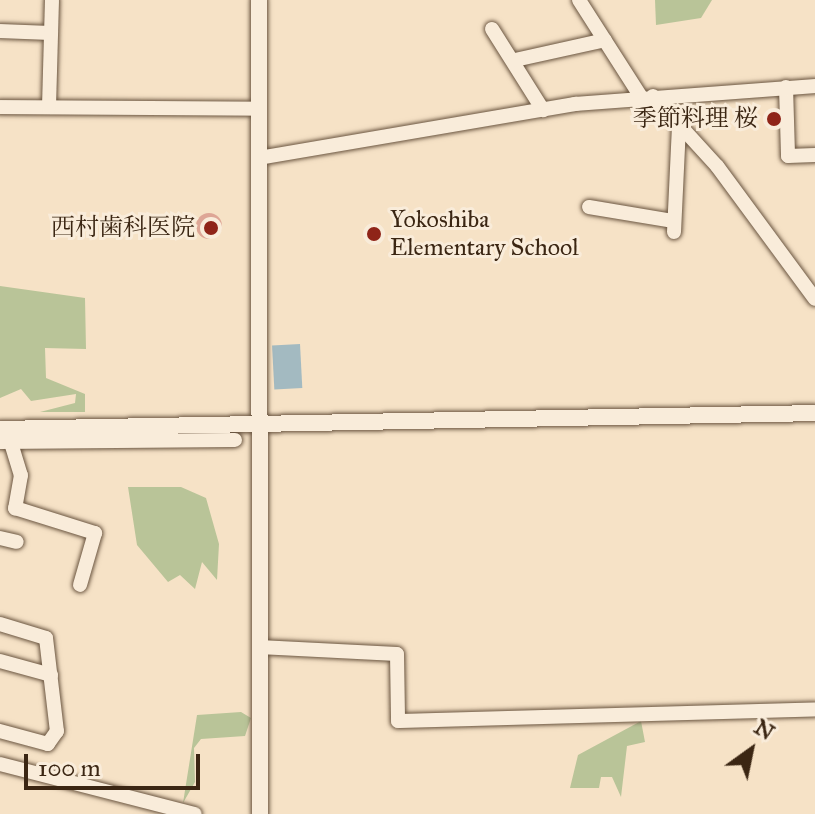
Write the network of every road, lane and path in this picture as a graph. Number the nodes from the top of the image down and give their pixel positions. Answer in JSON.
{"nodes":[{"id":1,"x":52,"y":0,"type":"edge"},
{"id":2,"x":259,"y":0,"type":"edge"},
{"id":3,"x":579,"y":0,"type":"edge"},
{"id":4,"x":492,"y":29,"type":"dead end"},
{"id":5,"x":0,"y":31,"type":"edge"},
{"id":6,"x":50,"y":33,"type":"junction"},
{"id":7,"x":605,"y":40,"type":"junction"},
{"id":8,"x":515,"y":60,"type":"junction"},
{"id":9,"x":815,"y":86,"type":"edge"},
{"id":10,"x":786,"y":87,"type":"junction"},
{"id":11,"x":647,"y":96,"type":"junction"},
{"id":12,"x":0,"y":107,"type":"edge"},
{"id":13,"x":49,"y":107,"type":"junction"},
{"id":14,"x":260,"y":109,"type":"junction"},
{"id":15,"x":543,"y":110,"type":"junction"},
{"id":16,"x":679,"y":124,"type":"junction"},
{"id":17,"x":815,"y":155,"type":"edge"},
{"id":18,"x":259,"y":158,"type":"junction"},
{"id":19,"x":589,"y":207,"type":"dead end"},
{"id":20,"x":815,"y":299,"type":"edge"},
{"id":21,"x":815,"y":413,"type":"edge"},
{"id":22,"x":257,"y":423,"type":"junction"},
{"id":23,"x":0,"y":429,"type":"edge"},
{"id":24,"x":235,"y":440,"type":"dead end"},
{"id":25,"x":6,"y":443,"type":"edge"},
{"id":26,"x":0,"y":538,"type":"edge"},
{"id":27,"x":17,"y":542,"type":"dead end"},
{"id":28,"x":80,"y":585,"type":"dead end"},
{"id":29,"x":0,"y":624,"type":"edge"},
{"id":30,"x":259,"y":647,"type":"junction"},
{"id":31,"x":0,"y":661,"type":"edge"},
{"id":32,"x":51,"y":675,"type":"junction"},
{"id":33,"x":815,"y":709,"type":"edge"},
{"id":34,"x":0,"y":731,"type":"edge"},
{"id":35,"x":0,"y":764,"type":"edge"},
{"id":36,"x":195,"y":814,"type":"edge"},
{"id":37,"x":260,"y":814,"type":"edge"}],
"edges":[{"from":1,"to":6,"type":"street"},
{"from":2,"to":14,"type":"street"},
{"from":3,"to":7,"type":"street"},
{"from":4,"to":8,"type":"street"},
{"from":5,"to":6,"type":"street"},
{"from":6,"to":13,"type":"street"},
{"from":7,"to":8,"type":"street"},
{"from":7,"to":11,"type":"street"},
{"from":8,"to":15,"type":"street"},
{"from":9,"to":10,"type":"street"},
{"from":10,"to":11,"type":"street"},
{"from":10,"to":17,"type":"street"},
{"from":11,"to":15,"type":"street"},
{"from":11,"to":16,"type":"street"},
{"from":12,"to":13,"type":"street"},
{"from":13,"to":14,"type":"street"},
{"from":14,"to":18,"type":"street"},
{"from":15,"to":18,"type":"street"},
{"from":16,"to":19,"type":"street"},
{"from":16,"to":20,"type":"street"},
{"from":18,"to":22,"type":"street"},
{"from":21,"to":22,"type":"street"},
{"from":22,"to":23,"type":"street"},
{"from":22,"to":30,"type":"street"},
{"from":24,"to":25,"type":"street"},
{"from":25,"to":28,"type":"street"},
{"from":26,"to":27,"type":"street"},
{"from":29,"to":32,"type":"street"},
{"from":30,"to":33,"type":"street"},
{"from":30,"to":37,"type":"street"},
{"from":31,"to":32,"type":"street"},
{"from":32,"to":34,"type":"street"},
{"from":35,"to":36,"type":"street"}]}
